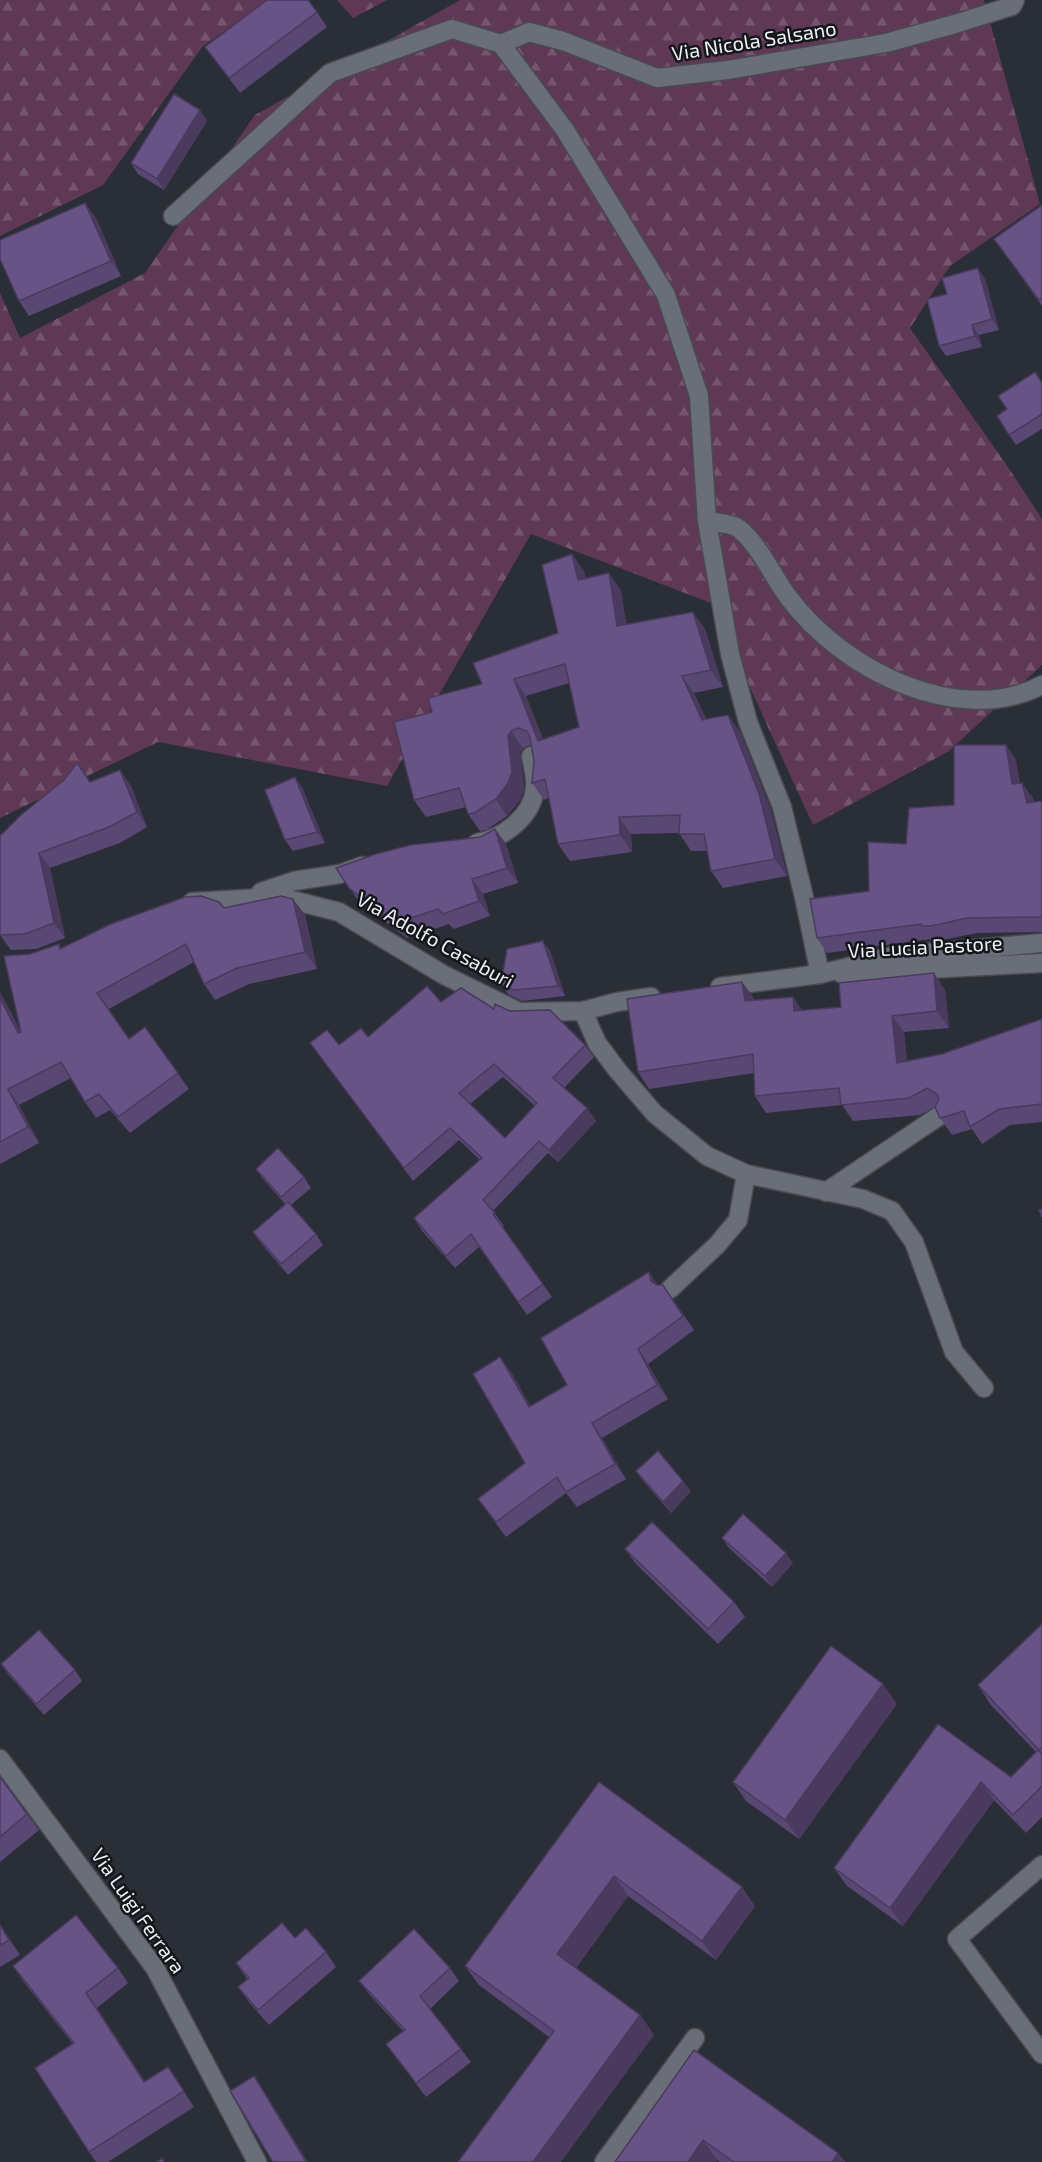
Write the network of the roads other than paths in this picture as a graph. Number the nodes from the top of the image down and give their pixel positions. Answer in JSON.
{"nodes":[{"id":1,"x":1015,"y":0,"type":"edge"},
{"id":2,"x":501,"y":44,"type":"junction"},
{"id":3,"x":173,"y":216,"type":"dead end"},
{"id":4,"x":707,"y":521,"type":"junction"},
{"id":5,"x":1042,"y":685,"type":"edge"},
{"id":6,"x":531,"y":756,"type":"edge"},
{"id":7,"x":456,"y":846,"type":"edge"},
{"id":8,"x":380,"y":860,"type":"edge"},
{"id":9,"x":239,"y":899,"type":"junction"},
{"id":10,"x":172,"y":910,"type":"edge"},
{"id":11,"x":1042,"y":943,"type":"edge"},
{"id":12,"x":1042,"y":963,"type":"edge"},
{"id":13,"x":820,"y":974,"type":"junction"},
{"id":14,"x":706,"y":989,"type":"edge"},
{"id":15,"x":672,"y":994,"type":"edge"},
{"id":16,"x":583,"y":1011,"type":"junction"},
{"id":17,"x":939,"y":1116,"type":"edge"},
{"id":18,"x":746,"y":1174,"type":"junction"},
{"id":19,"x":826,"y":1192,"type":"junction"},
{"id":20,"x":670,"y":1289,"type":"dead end"},
{"id":21,"x":984,"y":1388,"type":"dead end"},
{"id":22,"x":0,"y":1759,"type":"edge"},
{"id":23,"x":1042,"y":1865,"type":"edge"},
{"id":24,"x":695,"y":2038,"type":"dead end"},
{"id":25,"x":1042,"y":2054,"type":"edge"},
{"id":26,"x":257,"y":2162,"type":"edge"},
{"id":27,"x":604,"y":2162,"type":"edge"}],
"edges":[{"from":1,"to":2,"type":"street","name":"Via Nicola Salsano"},
{"from":2,"to":3,"type":"street"},
{"from":2,"to":4,"type":"street"},
{"from":4,"to":5,"type":"street"},
{"from":4,"to":13,"type":"street"},
{"from":6,"to":7,"type":"street"},
{"from":8,"to":9,"type":"street"},
{"from":9,"to":10,"type":"street","name":"Via Adolfo Casaburi"},
{"from":9,"to":16,"type":"street","name":"Via Adolfo Casaburi"},
{"from":11,"to":13,"type":"street","name":"Via Lucia Pastore"},
{"from":12,"to":13,"type":"street","name":"Via Lucia Pastore"},
{"from":13,"to":14,"type":"street"},
{"from":15,"to":16,"type":"street","name":"Via Adolfo Casaburi"},
{"from":16,"to":18,"type":"street"},
{"from":17,"to":19,"type":"street"},
{"from":18,"to":19,"type":"street"},
{"from":18,"to":20,"type":"street"},
{"from":19,"to":21,"type":"street"},
{"from":22,"to":26,"type":"street","name":"Via Luigi Ferrara"},
{"from":23,"to":25,"type":"street"},
{"from":24,"to":27,"type":"street"}]}
